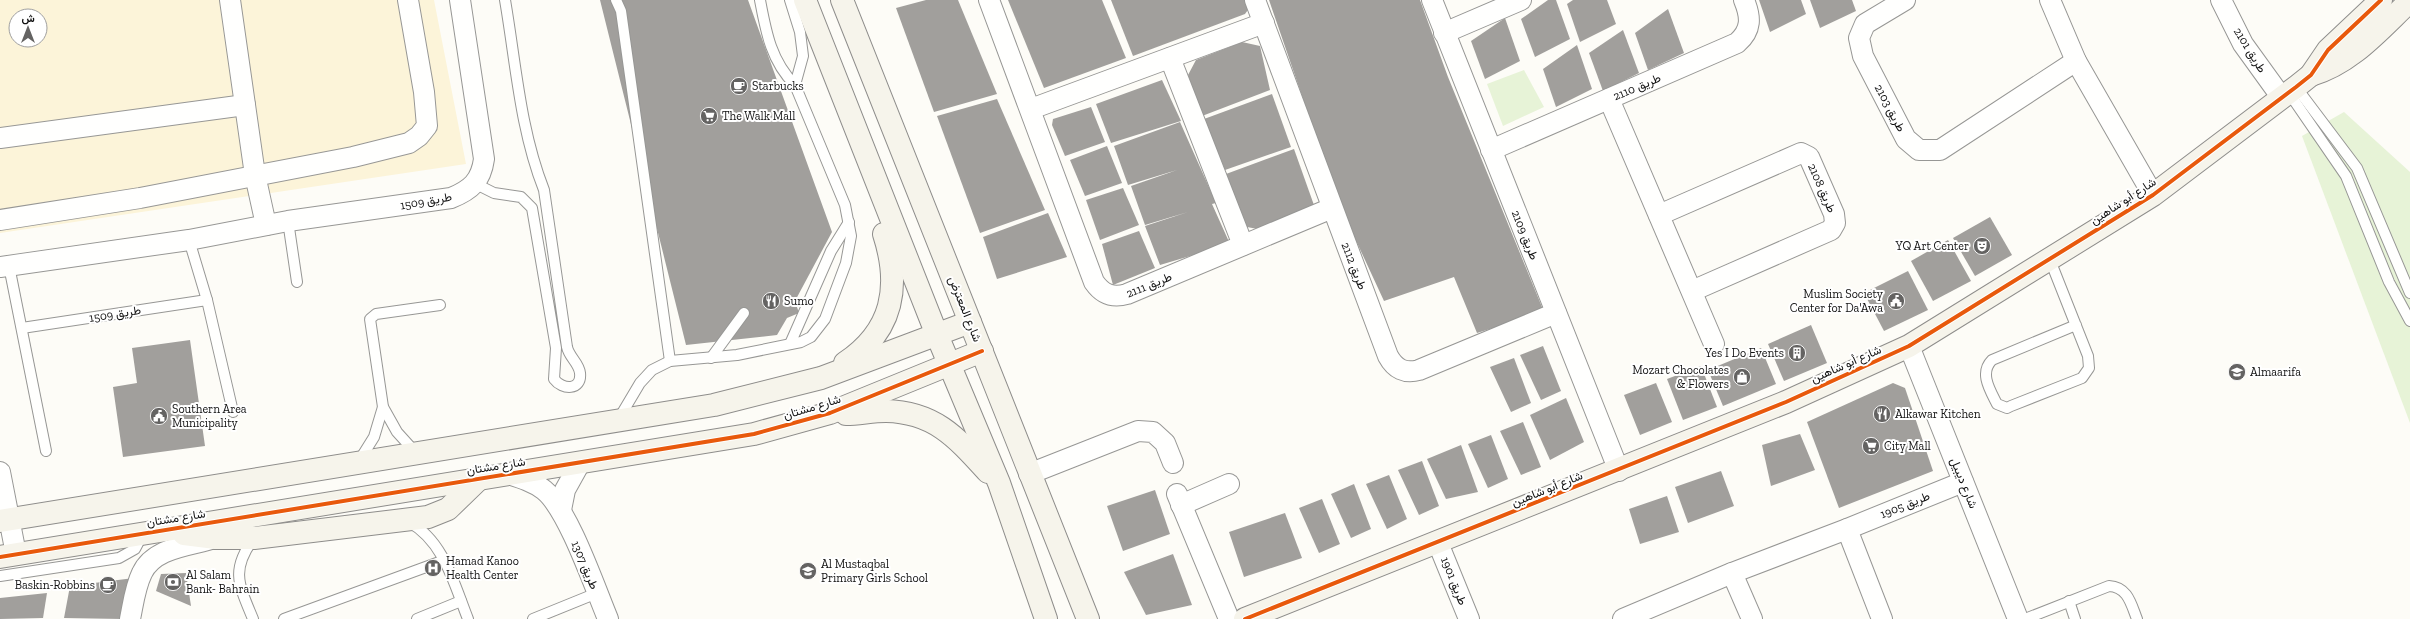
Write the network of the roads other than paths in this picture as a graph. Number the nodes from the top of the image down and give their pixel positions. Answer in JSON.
{"nodes":[{"id":1,"x":230,"y":0,"type":"edge"},
{"id":2,"x":408,"y":0,"type":"edge"},
{"id":3,"x":460,"y":0,"type":"edge"},
{"id":4,"x":505,"y":0,"type":"edge"},
{"id":5,"x":616,"y":0,"type":"edge"},
{"id":6,"x":760,"y":0,"type":"edge"},
{"id":7,"x":790,"y":0,"type":"edge"},
{"id":8,"x":805,"y":0,"type":"edge"},
{"id":9,"x":989,"y":0,"type":"edge"},
{"id":10,"x":1255,"y":0,"type":"edge"},
{"id":11,"x":1432,"y":0,"type":"edge"},
{"id":12,"x":1521,"y":0,"type":"edge"},
{"id":13,"x":1744,"y":0,"type":"edge"},
{"id":14,"x":1905,"y":0,"type":"edge"},
{"id":15,"x":2050,"y":0,"type":"edge"},
{"id":16,"x":2221,"y":0,"type":"edge"},
{"id":17,"x":2381,"y":0,"type":"edge"},
{"id":18,"x":2410,"y":1,"type":"edge"},
{"id":19,"x":846,"y":7,"type":"edge"},
{"id":20,"x":1264,"y":23,"type":"junction"},
{"id":21,"x":2410,"y":24,"type":"edge"},
{"id":22,"x":1444,"y":33,"type":"junction"},
{"id":23,"x":2366,"y":42,"type":"junction"},
{"id":24,"x":1170,"y":58,"type":"junction"},
{"id":25,"x":2076,"y":61,"type":"junction"},
{"id":26,"x":795,"y":85,"type":"junction"},
{"id":27,"x":2295,"y":88,"type":"junction"},
{"id":28,"x":1609,"y":99,"type":"junction"},
{"id":29,"x":245,"y":105,"type":"junction"},
{"id":30,"x":1031,"y":110,"type":"junction"},
{"id":31,"x":0,"y":138,"type":"edge"},
{"id":32,"x":863,"y":148,"type":"junction"},
{"id":33,"x":1491,"y":150,"type":"junction"},
{"id":34,"x":255,"y":175,"type":"junction"},
{"id":35,"x":476,"y":184,"type":"junction"},
{"id":36,"x":2153,"y":195,"type":"junction"},
{"id":37,"x":1332,"y":208,"type":"junction"},
{"id":38,"x":1659,"y":215,"type":"junction"},
{"id":39,"x":0,"y":220,"type":"edge"},
{"id":40,"x":288,"y":221,"type":"junction"},
{"id":41,"x":849,"y":222,"type":"junction"},
{"id":42,"x":266,"y":225,"type":"junction"},
{"id":43,"x":188,"y":240,"type":"junction"},
{"id":44,"x":1243,"y":245,"type":"junction"},
{"id":45,"x":2050,"y":260,"type":"junction"},
{"id":46,"x":5,"y":267,"type":"edge"},
{"id":47,"x":297,"y":282,"type":"dead end"},
{"id":48,"x":1692,"y":291,"type":"junction"},
{"id":49,"x":2410,"y":293,"type":"edge"},
{"id":50,"x":207,"y":300,"type":"junction"},
{"id":51,"x":440,"y":305,"type":"dead end"},
{"id":52,"x":744,"y":313,"type":"dead end"},
{"id":53,"x":1556,"y":313,"type":"junction"},
{"id":54,"x":2410,"y":321,"type":"edge"},
{"id":55,"x":970,"y":322,"type":"junction"},
{"id":56,"x":2076,"y":325,"type":"junction"},
{"id":57,"x":22,"y":328,"type":"junction"},
{"id":58,"x":936,"y":335,"type":"junction"},
{"id":59,"x":790,"y":344,"type":"junction"},
{"id":60,"x":1714,"y":344,"type":"dead end"},
{"id":61,"x":1909,"y":346,"type":"junction"},
{"id":62,"x":982,"y":351,"type":"junction"},
{"id":63,"x":712,"y":358,"type":"junction"},
{"id":64,"x":670,"y":360,"type":"junction"},
{"id":65,"x":948,"y":364,"type":"junction"},
{"id":66,"x":822,"y":378,"type":"junction"},
{"id":67,"x":383,"y":407,"type":"junction"},
{"id":68,"x":233,"y":412,"type":"dead end"},
{"id":69,"x":830,"y":413,"type":"junction"},
{"id":70,"x":618,"y":420,"type":"junction"},
{"id":71,"x":46,"y":451,"type":"dead end"},
{"id":72,"x":416,"y":453,"type":"junction"},
{"id":73,"x":358,"y":463,"type":"junction"},
{"id":74,"x":580,"y":463,"type":"junction"},
{"id":75,"x":1173,"y":463,"type":"dead end"},
{"id":76,"x":1619,"y":471,"type":"junction"},
{"id":77,"x":0,"y":472,"type":"edge"},
{"id":78,"x":508,"y":474,"type":"junction"},
{"id":79,"x":1029,"y":474,"type":"junction"},
{"id":80,"x":479,"y":479,"type":"junction"},
{"id":81,"x":1963,"y":482,"type":"junction"},
{"id":82,"x":999,"y":483,"type":"junction"},
{"id":83,"x":1229,"y":484,"type":"dead end"},
{"id":84,"x":562,"y":510,"type":"junction"},
{"id":85,"x":5,"y":520,"type":"edge"},
{"id":86,"x":405,"y":521,"type":"junction"},
{"id":87,"x":1847,"y":529,"type":"junction"},
{"id":88,"x":166,"y":530,"type":"junction"},
{"id":89,"x":144,"y":534,"type":"junction"},
{"id":90,"x":216,"y":538,"type":"junction"},
{"id":91,"x":254,"y":538,"type":"junction"},
{"id":92,"x":1438,"y":543,"type":"junction"},
{"id":93,"x":8,"y":556,"type":"edge"},
{"id":94,"x":445,"y":560,"type":"junction"},
{"id":95,"x":1064,"y":563,"type":"junction"},
{"id":96,"x":1732,"y":572,"type":"junction"},
{"id":97,"x":0,"y":576,"type":"edge"},
{"id":98,"x":597,"y":593,"type":"junction"},
{"id":99,"x":461,"y":601,"type":"junction"},
{"id":100,"x":2069,"y":601,"type":"junction"},
{"id":101,"x":130,"y":619,"type":"edge"},
{"id":102,"x":253,"y":619,"type":"edge"},
{"id":103,"x":284,"y":619,"type":"edge"},
{"id":104,"x":417,"y":619,"type":"edge"},
{"id":105,"x":468,"y":619,"type":"edge"},
{"id":106,"x":533,"y":619,"type":"edge"},
{"id":107,"x":608,"y":619,"type":"edge"},
{"id":108,"x":1046,"y":619,"type":"edge"},
{"id":109,"x":1088,"y":619,"type":"edge"},
{"id":110,"x":1097,"y":619,"type":"edge"},
{"id":111,"x":1229,"y":619,"type":"edge"},
{"id":112,"x":1245,"y":619,"type":"edge"},
{"id":113,"x":1469,"y":619,"type":"edge"},
{"id":114,"x":1624,"y":619,"type":"edge"},
{"id":115,"x":1752,"y":619,"type":"edge"},
{"id":116,"x":1882,"y":619,"type":"edge"},
{"id":117,"x":2018,"y":619,"type":"edge"},
{"id":118,"x":2025,"y":619,"type":"edge"},
{"id":119,"x":2075,"y":619,"type":"edge"},
{"id":120,"x":2137,"y":619,"type":"edge"}],
"edges":[{"from":1,"to":29,"type":"street"},
{"from":2,"to":34,"type":"street"},
{"from":3,"to":35,"type":"street"},
{"from":4,"to":35,"type":"lane"},
{"from":5,"to":64,"type":"lane"},
{"from":6,"to":26,"type":"lane"},
{"from":7,"to":26,"type":"lane"},
{"from":8,"to":32,"type":"street"},
{"from":9,"to":30,"type":"street","name":"طريق 2111"},
{"from":10,"to":20,"type":"street","name":"طريق 2112"},
{"from":11,"to":22,"type":"street","name":"طريق 2109"},
{"from":12,"to":22,"type":"street"},
{"from":13,"to":28,"type":"street","name":"طريق 2110"},
{"from":14,"to":25,"type":"street","name":"طريق 2103"},
{"from":15,"to":25,"type":"street"},
{"from":16,"to":27,"type":"street","name":"طريق 2101"},
{"from":17,"to":27,"type":"street","name":"شارع أبو شاهين"},
{"from":18,"to":23,"type":"street","name":"شارع أبو شاهين"},
{"from":19,"to":55,"type":"street","name":"شارع المعترض"},
{"from":20,"to":24,"type":"street"},
{"from":20,"to":37,"type":"street","name":"طريق 2112"},
{"from":21,"to":23,"type":"street"},
{"from":22,"to":33,"type":"street","name":"طريق 2109"},
{"from":23,"to":27,"type":"street","name":"شارع أبو شاهين"},
{"from":24,"to":30,"type":"street"},
{"from":24,"to":44,"type":"street"},
{"from":25,"to":36,"type":"street"},
{"from":26,"to":41,"type":"lane"},
{"from":27,"to":36,"type":"street","name":"شارع أبو شاهين"},
{"from":27,"to":49,"type":"lane"},
{"from":27,"to":54,"type":"lane"},
{"from":28,"to":33,"type":"street","name":"طريق 2110"},
{"from":28,"to":38,"type":"street"},
{"from":29,"to":31,"type":"street"},
{"from":29,"to":34,"type":"street"},
{"from":30,"to":44,"type":"street","name":"طريق 2111"},
{"from":32,"to":58,"type":"street"},
{"from":32,"to":66,"type":"street"},
{"from":33,"to":53,"type":"street","name":"طريق 2109"},
{"from":34,"to":39,"type":"street"},
{"from":34,"to":42,"type":"street"},
{"from":35,"to":40,"type":"street","name":"طريق 1509"},
{"from":36,"to":45,"type":"street","name":"شارع أبو شاهين"},
{"from":37,"to":44,"type":"street","name":"طريق 2111"},
{"from":37,"to":53,"type":"street","name":"طريق 2112"},
{"from":38,"to":48,"type":"street"},
{"from":38,"to":48,"type":"street","name":"طريق 2108"},
{"from":40,"to":42,"type":"street","name":"طريق 1509"},
{"from":40,"to":47,"type":"lane"},
{"from":41,"to":59,"type":"lane"},
{"from":41,"to":59,"type":"lane"},
{"from":42,"to":43,"type":"street","name":"طريق 1509"},
{"from":43,"to":46,"type":"street","name":"طريق 1509"},
{"from":43,"to":50,"type":"lane"},
{"from":45,"to":56,"type":"lane"},
{"from":45,"to":61,"type":"street","name":"شارع أبو شاهين"},
{"from":46,"to":57,"type":"lane","name":"طريق 1509"},
{"from":48,"to":60,"type":"street"},
{"from":50,"to":57,"type":"lane","name":"طريق 1509"},
{"from":50,"to":68,"type":"lane"},
{"from":51,"to":67,"type":"lane"},
{"from":52,"to":63,"type":"lane"},
{"from":53,"to":76,"type":"street","name":"طريق 2109"},
{"from":55,"to":58,"type":"street","name":"شارع مشتان"},
{"from":55,"to":62,"type":"street","name":"شارع المعترض"},
{"from":56,"to":56,"type":"lane"},
{"from":57,"to":71,"type":"lane","name":"طريق 1509"},
{"from":58,"to":65,"type":"street"},
{"from":58,"to":66,"type":"street","name":"شارع مشتان"},
{"from":59,"to":63,"type":"lane"},
{"from":61,"to":76,"type":"street","name":"شارع أبو شاهين"},
{"from":61,"to":81,"type":"street","name":"شارع ديبيل"},
{"from":62,"to":65,"type":"street","name":"شارع مشتان"},
{"from":62,"to":79,"type":"street","name":"شارع المعترض"},
{"from":63,"to":64,"type":"lane"},
{"from":64,"to":70,"type":"lane"},
{"from":65,"to":69,"type":"street","name":"شارع مشتان"},
{"from":65,"to":82,"type":"street"},
{"from":66,"to":70,"type":"street","name":"شارع مشتان"},
{"from":67,"to":72,"type":"lane"},
{"from":67,"to":73,"type":"lane"},
{"from":69,"to":74,"type":"street","name":"شارع مشتان"},
{"from":69,"to":82,"type":"street"},
{"from":70,"to":72,"type":"street","name":"شارع مشتان"},
{"from":72,"to":73,"type":"street","name":"شارع مشتان"},
{"from":73,"to":85,"type":"street","name":"شارع مشتان"},
{"from":74,"to":78,"type":"street","name":"شارع مشتان"},
{"from":74,"to":84,"type":"street"},
{"from":75,"to":79,"type":"street"},
{"from":76,"to":92,"type":"street","name":"شارع أبو شاهين"},
{"from":77,"to":85,"type":"street"},
{"from":78,"to":80,"type":"street","name":"شارع مشتان"},
{"from":78,"to":84,"type":"street","name":"طريق 1307"},
{"from":79,"to":95,"type":"street","name":"شارع المعترض"},
{"from":80,"to":86,"type":"street"},
{"from":80,"to":88,"type":"street","name":"شارع مشتان"},
{"from":81,"to":87,"type":"street","name":"طريق 1905"},
{"from":81,"to":117,"type":"street","name":"شارع ديبيل"},
{"from":82,"to":108,"type":"street"},
{"from":83,"to":111,"type":"street"},
{"from":84,"to":98,"type":"street","name":"طريق 1307"},
{"from":85,"to":93,"type":"street"},
{"from":86,"to":91,"type":"street"},
{"from":86,"to":94,"type":"lane"},
{"from":87,"to":96,"type":"street","name":"طريق 1905"},
{"from":87,"to":116,"type":"street"},
{"from":88,"to":89,"type":"street","name":"شارع مشتان"},
{"from":88,"to":90,"type":"street"},
{"from":89,"to":93,"type":"street","name":"شارع مشتان"},
{"from":89,"to":97,"type":"lane","name":"شارع مشتان"},
{"from":90,"to":91,"type":"street"},
{"from":90,"to":101,"type":"street"},
{"from":91,"to":102,"type":"lane"},
{"from":92,"to":112,"type":"street","name":"شارع أبو شاهين"},
{"from":92,"to":113,"type":"street","name":"طريق 1901"},
{"from":94,"to":99,"type":"lane"},
{"from":94,"to":103,"type":"lane"},
{"from":95,"to":109,"type":"street","name":"شارع المعترض"},
{"from":95,"to":110,"type":"street"},
{"from":96,"to":114,"type":"street","name":"طريق 1905"},
{"from":96,"to":115,"type":"street"},
{"from":98,"to":106,"type":"lane"},
{"from":98,"to":107,"type":"street","name":"طريق 1307"},
{"from":99,"to":104,"type":"lane"},
{"from":99,"to":105,"type":"lane"},
{"from":100,"to":118,"type":"lane"},
{"from":100,"to":119,"type":"lane"},
{"from":100,"to":120,"type":"lane"}]}
